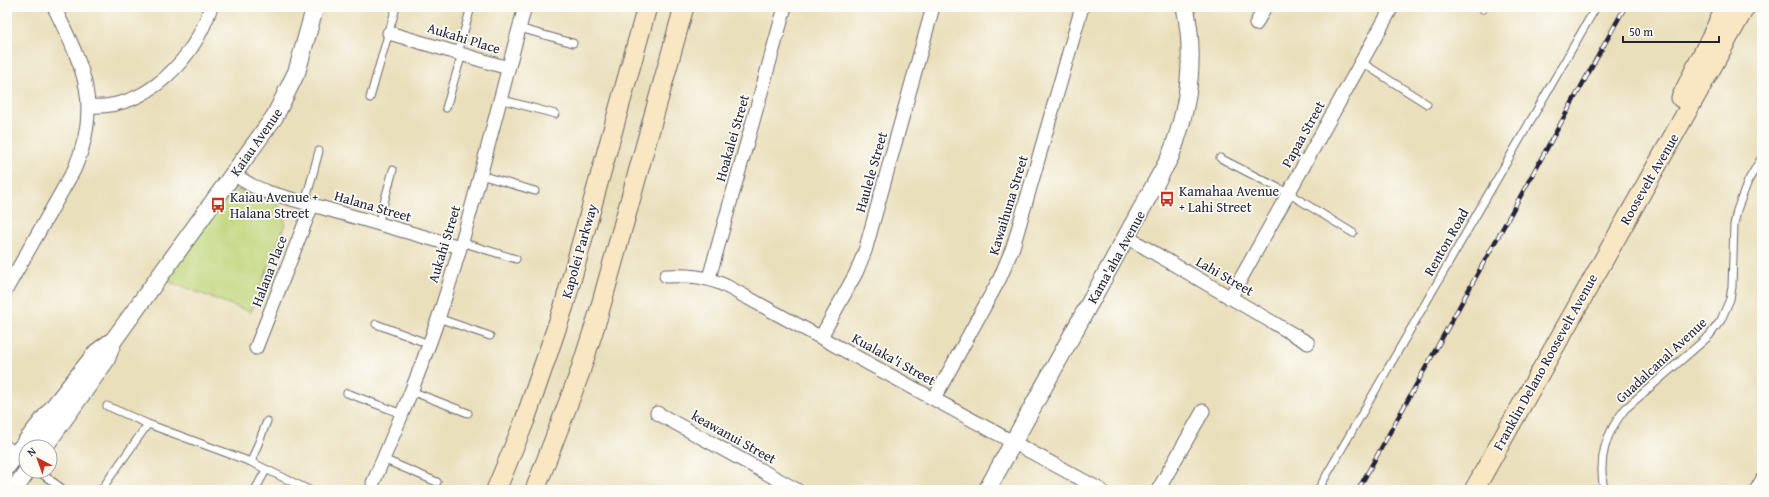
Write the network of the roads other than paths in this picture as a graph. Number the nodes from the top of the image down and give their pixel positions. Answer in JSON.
{"nodes":[{"id":1,"x":54,"y":7,"type":"edge"},
{"id":2,"x":210,"y":7,"type":"edge"},
{"id":3,"x":315,"y":7,"type":"edge"},
{"id":4,"x":396,"y":7,"type":"edge"},
{"id":5,"x":470,"y":7,"type":"edge"},
{"id":6,"x":525,"y":7,"type":"edge"},
{"id":7,"x":647,"y":7,"type":"edge"},
{"id":8,"x":684,"y":7,"type":"edge"},
{"id":9,"x":785,"y":7,"type":"edge"},
{"id":10,"x":933,"y":7,"type":"edge"},
{"id":11,"x":1082,"y":7,"type":"edge"},
{"id":12,"x":1185,"y":7,"type":"edge"},
{"id":13,"x":1265,"y":7,"type":"edge"},
{"id":14,"x":1392,"y":7,"type":"edge"},
{"id":15,"x":1596,"y":7,"type":"edge"},
{"id":16,"x":1726,"y":7,"type":"edge"},
{"id":17,"x":1745,"y":7,"type":"edge"},
{"id":18,"x":1256,"y":24,"type":"dead end"},
{"id":19,"x":519,"y":28,"type":"junction"},
{"id":20,"x":389,"y":33,"type":"junction"},
{"id":21,"x":574,"y":43,"type":"dead end"},
{"id":22,"x":460,"y":54,"type":"junction"},
{"id":23,"x":1361,"y":62,"type":"junction"},
{"id":24,"x":508,"y":68,"type":"junction"},
{"id":25,"x":370,"y":98,"type":"dead end"},
{"id":26,"x":500,"y":99,"type":"junction"},
{"id":27,"x":1427,"y":104,"type":"dead end"},
{"id":28,"x":89,"y":106,"type":"junction"},
{"id":29,"x":446,"y":108,"type":"dead end"},
{"id":30,"x":555,"y":114,"type":"dead end"},
{"id":31,"x":319,"y":150,"type":"dead end"},
{"id":32,"x":1762,"y":157,"type":"edge"},
{"id":33,"x":1220,"y":158,"type":"dead end"},
{"id":34,"x":393,"y":170,"type":"dead end"},
{"id":35,"x":233,"y":174,"type":"junction"},
{"id":36,"x":480,"y":175,"type":"junction"},
{"id":37,"x":535,"y":191,"type":"dead end"},
{"id":38,"x":1288,"y":193,"type":"junction"},
{"id":39,"x":308,"y":204,"type":"junction"},
{"id":40,"x":378,"y":224,"type":"junction"},
{"id":41,"x":1353,"y":233,"type":"dead end"},
{"id":42,"x":1616,"y":235,"type":"junction"},
{"id":43,"x":1127,"y":237,"type":"junction"},
{"id":44,"x":461,"y":245,"type":"junction"},
{"id":45,"x":516,"y":259,"type":"dead end"},
{"id":46,"x":666,"y":276,"type":"dead end"},
{"id":47,"x":709,"y":278,"type":"junction"},
{"id":48,"x":7,"y":288,"type":"edge"},
{"id":49,"x":1230,"y":298,"type":"junction"},
{"id":50,"x":438,"y":318,"type":"junction"},
{"id":51,"x":376,"y":324,"type":"dead end"},
{"id":52,"x":490,"y":336,"type":"dead end"},
{"id":53,"x":821,"y":337,"type":"junction"},
{"id":54,"x":112,"y":340,"type":"junction"},
{"id":55,"x":1308,"y":343,"type":"dead end"},
{"id":56,"x":429,"y":344,"type":"junction"},
{"id":57,"x":256,"y":348,"type":"dead end"},
{"id":58,"x":411,"y":391,"type":"junction"},
{"id":59,"x":347,"y":393,"type":"dead end"},
{"id":60,"x":934,"y":399,"type":"junction"},
{"id":61,"x":107,"y":406,"type":"dead end"},
{"id":62,"x":1203,"y":411,"type":"dead end"},
{"id":63,"x":468,"y":413,"type":"dead end"},
{"id":64,"x":656,"y":413,"type":"dead end"},
{"id":65,"x":402,"y":414,"type":"junction"},
{"id":66,"x":267,"y":421,"type":"dead end"},
{"id":67,"x":148,"y":424,"type":"junction"},
{"id":68,"x":50,"y":439,"type":"edge"},
{"id":69,"x":1013,"y":443,"type":"junction"},
{"id":70,"x":14,"y":458,"type":"edge"},
{"id":71,"x":383,"y":459,"type":"junction"},
{"id":72,"x":251,"y":462,"type":"junction"},
{"id":73,"x":266,"y":470,"type":"junction"},
{"id":74,"x":1762,"y":474,"type":"edge"},
{"id":75,"x":22,"y":479,"type":"edge"},
{"id":76,"x":49,"y":479,"type":"edge"},
{"id":77,"x":436,"y":482,"type":"dead end"},
{"id":78,"x":373,"y":483,"type":"dead end"},
{"id":79,"x":14,"y":490,"type":"edge"},
{"id":80,"x":64,"y":490,"type":"edge"},
{"id":81,"x":101,"y":490,"type":"edge"},
{"id":82,"x":255,"y":490,"type":"edge"},
{"id":83,"x":310,"y":490,"type":"edge"},
{"id":84,"x":496,"y":490,"type":"edge"},
{"id":85,"x":535,"y":490,"type":"edge"},
{"id":86,"x":797,"y":490,"type":"edge"},
{"id":87,"x":987,"y":490,"type":"edge"},
{"id":88,"x":1101,"y":490,"type":"edge"},
{"id":89,"x":1158,"y":490,"type":"edge"},
{"id":90,"x":1318,"y":490,"type":"edge"},
{"id":91,"x":1474,"y":490,"type":"edge"},
{"id":92,"x":1604,"y":490,"type":"edge"},
{"id":93,"x":1753,"y":490,"type":"edge"}],
"edges":[{"from":1,"to":28,"type":"street"},
{"from":2,"to":28,"type":"street"},
{"from":3,"to":35,"type":"street","name":"Kaiau Avenue"},
{"from":4,"to":20,"type":"lane"},
{"from":5,"to":22,"type":"lane"},
{"from":6,"to":19,"type":"street","name":"Aukahi Street"},
{"from":7,"to":84,"type":"main road","name":"Kapolei Parkway"},
{"from":8,"to":85,"type":"main road"},
{"from":9,"to":47,"type":"street","name":"Hoakalei Street"},
{"from":10,"to":53,"type":"street","name":"Haulele Street"},
{"from":11,"to":60,"type":"street","name":"Kawaihuna Street"},
{"from":12,"to":43,"type":"street","name":"Kama'aha Avenue"},
{"from":13,"to":18,"type":"street"},
{"from":14,"to":23,"type":"street","name":"Papaa Street"},
{"from":15,"to":90,"type":"lane","name":"Renton Road"},
{"from":16,"to":42,"type":"main road","name":"Roosevelt Avenue"},
{"from":17,"to":42,"type":"main road","name":"Roosevelt Avenue"},
{"from":19,"to":21,"type":"lane"},
{"from":19,"to":24,"type":"street","name":"Aukahi Street"},
{"from":20,"to":22,"type":"street","name":"Aukahi Place"},
{"from":20,"to":25,"type":"lane"},
{"from":22,"to":24,"type":"street","name":"Aukahi Place"},
{"from":22,"to":29,"type":"lane"},
{"from":23,"to":27,"type":"lane"},
{"from":23,"to":38,"type":"street","name":"Papaa Street"},
{"from":24,"to":26,"type":"street","name":"Aukahi Street"},
{"from":26,"to":30,"type":"lane"},
{"from":26,"to":36,"type":"street","name":"Aukahi Street"},
{"from":28,"to":48,"type":"street"},
{"from":31,"to":39,"type":"lane"},
{"from":32,"to":92,"type":"lane","name":"Guadalcanal Avenue"},
{"from":33,"to":38,"type":"lane"},
{"from":34,"to":40,"type":"lane"},
{"from":35,"to":39,"type":"street","name":"Halana Street"},
{"from":35,"to":54,"type":"street","name":"Kaiau Avenue"},
{"from":36,"to":37,"type":"lane"},
{"from":36,"to":44,"type":"street","name":"Aukahi Street"},
{"from":38,"to":41,"type":"lane"},
{"from":38,"to":49,"type":"street","name":"Papaa Street"},
{"from":39,"to":40,"type":"street","name":"Halana Street"},
{"from":39,"to":57,"type":"street","name":"Halana Place"},
{"from":40,"to":44,"type":"street","name":"Halana Street"},
{"from":42,"to":91,"type":"main road","name":"Franklin Delano Roosevelt Avenue"},
{"from":43,"to":49,"type":"street","name":"Lahi Street"},
{"from":43,"to":69,"type":"street","name":"Kama'aha Avenue"},
{"from":44,"to":45,"type":"lane"},
{"from":44,"to":50,"type":"street","name":"Aukahi Street"},
{"from":46,"to":47,"type":"street","name":"Kualaka'i Street"},
{"from":47,"to":53,"type":"street","name":"Kualaka'i Street"},
{"from":49,"to":55,"type":"street","name":"Lahi Street"},
{"from":50,"to":52,"type":"lane"},
{"from":50,"to":56,"type":"street","name":"Aukahi Street"},
{"from":51,"to":56,"type":"lane"},
{"from":53,"to":60,"type":"street","name":"Kualaka'i Street"},
{"from":54,"to":68,"type":"street","name":"Kaiau Avenue"},
{"from":54,"to":70,"type":"street","name":"Kaiau Avenue"},
{"from":56,"to":58,"type":"street","name":"Aukahi Street"},
{"from":58,"to":63,"type":"lane"},
{"from":58,"to":65,"type":"street","name":"Aukahi Street"},
{"from":59,"to":65,"type":"lane"},
{"from":60,"to":69,"type":"street","name":"Kualaka'i Street"},
{"from":61,"to":67,"type":"lane"},
{"from":62,"to":89,"type":"street"},
{"from":64,"to":86,"type":"street","name":"keawanui Street"},
{"from":65,"to":71,"type":"street","name":"Aukahi Street"},
{"from":66,"to":72,"type":"lane"},
{"from":67,"to":72,"type":"lane"},
{"from":67,"to":81,"type":"lane"},
{"from":69,"to":87,"type":"street","name":"Kama'aha Avenue"},
{"from":69,"to":88,"type":"street","name":"Kualaka'i Street"},
{"from":71,"to":77,"type":"lane"},
{"from":71,"to":78,"type":"street","name":"Aukahi Street"},
{"from":72,"to":73,"type":"lane"},
{"from":73,"to":82,"type":"lane"},
{"from":73,"to":83,"type":"lane"},
{"from":74,"to":93,"type":"lane"},
{"from":75,"to":79,"type":"street"},
{"from":76,"to":80,"type":"lane"}]}
